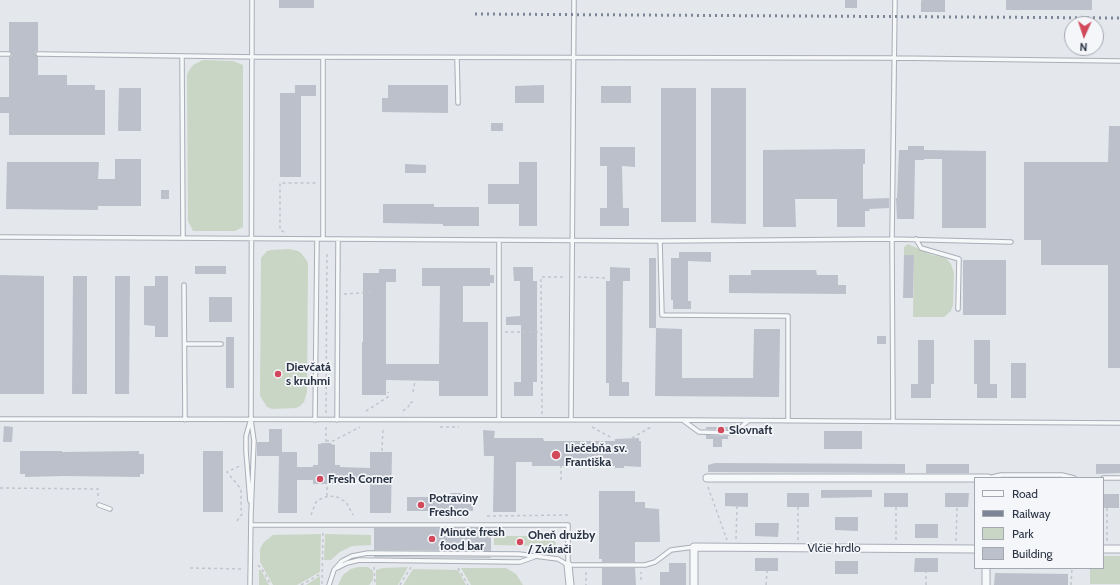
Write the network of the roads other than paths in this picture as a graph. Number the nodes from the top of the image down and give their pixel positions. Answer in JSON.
{"nodes":[{"id":1,"x":252,"y":0,"type":"edge"},
{"id":2,"x":574,"y":0,"type":"edge"},
{"id":3,"x":895,"y":0,"type":"edge"},
{"id":4,"x":0,"y":54,"type":"edge"},
{"id":5,"x":9,"y":54,"type":"dead end"},
{"id":6,"x":38,"y":54,"type":"dead end"},
{"id":7,"x":182,"y":57,"type":"junction"},
{"id":8,"x":252,"y":57,"type":"junction"},
{"id":9,"x":323,"y":58,"type":"junction"},
{"id":10,"x":457,"y":58,"type":"junction"},
{"id":11,"x":574,"y":58,"type":"junction"},
{"id":12,"x":894,"y":58,"type":"junction"},
{"id":13,"x":1120,"y":60,"type":"edge"},
{"id":14,"x":458,"y":102,"type":"dead end"},
{"id":15,"x":0,"y":236,"type":"edge"},
{"id":16,"x":183,"y":238,"type":"junction"},
{"id":17,"x":251,"y":238,"type":"junction"},
{"id":18,"x":317,"y":239,"type":"junction"},
{"id":19,"x":323,"y":239,"type":"junction"},
{"id":20,"x":338,"y":239,"type":"junction"},
{"id":21,"x":892,"y":239,"type":"junction"},
{"id":22,"x":916,"y":239,"type":"junction"},
{"id":23,"x":499,"y":240,"type":"junction"},
{"id":24,"x":573,"y":240,"type":"junction"},
{"id":25,"x":660,"y":240,"type":"junction"},
{"id":26,"x":1011,"y":242,"type":"dead end"},
{"id":27,"x":184,"y":285,"type":"dead end"},
{"id":28,"x":958,"y":309,"type":"dead end"},
{"id":29,"x":184,"y":344,"type":"junction"},
{"id":30,"x":221,"y":344,"type":"dead end"},
{"id":31,"x":0,"y":419,"type":"edge"},
{"id":32,"x":185,"y":420,"type":"junction"},
{"id":33,"x":251,"y":420,"type":"junction"},
{"id":34,"x":315,"y":420,"type":"junction"},
{"id":35,"x":337,"y":420,"type":"junction"},
{"id":36,"x":499,"y":420,"type":"junction"},
{"id":37,"x":571,"y":420,"type":"junction"},
{"id":38,"x":684,"y":420,"type":"junction"},
{"id":39,"x":748,"y":421,"type":"junction"},
{"id":40,"x":788,"y":421,"type":"junction"},
{"id":41,"x":893,"y":421,"type":"junction"},
{"id":42,"x":1120,"y":422,"type":"edge"},
{"id":43,"x":995,"y":477,"type":"edge"},
{"id":44,"x":1068,"y":477,"type":"edge"},
{"id":45,"x":708,"y":478,"type":"road end"},
{"id":46,"x":974,"y":478,"type":"edge"},
{"id":47,"x":1104,"y":478,"type":"edge"},
{"id":48,"x":1120,"y":478,"type":"edge"},
{"id":49,"x":98,"y":505,"type":"road end"},
{"id":50,"x":110,"y":509,"type":"dead end"},
{"id":51,"x":251,"y":514,"type":"junction"},
{"id":52,"x":251,"y":525,"type":"junction"},
{"id":53,"x":694,"y":547,"type":"junction"},
{"id":54,"x":974,"y":549,"type":"edge"},
{"id":55,"x":1105,"y":549,"type":"edge"},
{"id":56,"x":1120,"y":549,"type":"edge"},
{"id":57,"x":537,"y":556,"type":"junction"},
{"id":58,"x":568,"y":566,"type":"junction"},
{"id":59,"x":986,"y":569,"type":"edge"},
{"id":60,"x":334,"y":570,"type":"junction"},
{"id":61,"x":250,"y":585,"type":"edge"},
{"id":62,"x":329,"y":585,"type":"edge"},
{"id":63,"x":570,"y":585,"type":"edge"},
{"id":64,"x":694,"y":585,"type":"edge"},
{"id":65,"x":986,"y":585,"type":"edge"}],
"edges":[{"from":1,"to":8,"type":"lane"},
{"from":2,"to":11,"type":"lane"},
{"from":3,"to":12,"type":"lane"},
{"from":4,"to":5,"type":"lane"},
{"from":6,"to":7,"type":"lane"},
{"from":7,"to":8,"type":"lane"},
{"from":7,"to":16,"type":"lane"},
{"from":8,"to":9,"type":"lane"},
{"from":8,"to":17,"type":"lane"},
{"from":9,"to":10,"type":"lane"},
{"from":9,"to":19,"type":"lane"},
{"from":10,"to":11,"type":"lane"},
{"from":10,"to":14,"type":"lane"},
{"from":11,"to":12,"type":"lane"},
{"from":11,"to":24,"type":"lane"},
{"from":12,"to":13,"type":"lane"},
{"from":12,"to":21,"type":"lane"},
{"from":15,"to":16,"type":"lane"},
{"from":16,"to":17,"type":"lane"},
{"from":17,"to":18,"type":"lane"},
{"from":17,"to":33,"type":"lane"},
{"from":18,"to":19,"type":"lane"},
{"from":18,"to":34,"type":"lane"},
{"from":19,"to":20,"type":"lane"},
{"from":20,"to":23,"type":"lane"},
{"from":20,"to":35,"type":"lane"},
{"from":21,"to":22,"type":"lane"},
{"from":21,"to":25,"type":"lane"},
{"from":21,"to":41,"type":"lane"},
{"from":22,"to":26,"type":"lane"},
{"from":22,"to":28,"type":"lane"},
{"from":23,"to":24,"type":"lane"},
{"from":23,"to":36,"type":"lane"},
{"from":24,"to":25,"type":"lane"},
{"from":24,"to":37,"type":"lane"},
{"from":25,"to":40,"type":"lane"},
{"from":27,"to":29,"type":"lane"},
{"from":29,"to":30,"type":"lane"},
{"from":29,"to":32,"type":"lane"},
{"from":31,"to":32,"type":"lane"},
{"from":32,"to":33,"type":"lane"},
{"from":33,"to":34,"type":"lane"},
{"from":33,"to":51,"type":"lane"},
{"from":33,"to":51,"type":"lane"},
{"from":34,"to":35,"type":"lane"},
{"from":35,"to":36,"type":"lane"},
{"from":36,"to":37,"type":"lane"},
{"from":37,"to":38,"type":"lane"},
{"from":38,"to":39,"type":"lane"},
{"from":38,"to":39,"type":"lane"},
{"from":39,"to":40,"type":"lane"},
{"from":40,"to":41,"type":"lane"},
{"from":41,"to":42,"type":"lane"},
{"from":43,"to":44,"type":"lane"},
{"from":45,"to":46,"type":"street"},
{"from":47,"to":48,"type":"lane"},
{"from":49,"to":50,"type":"lane"},
{"from":51,"to":52,"type":"lane"},
{"from":52,"to":58,"type":"lane"},
{"from":52,"to":61,"type":"lane"},
{"from":53,"to":54,"type":"street","name":"Vlčie hrdlo"},
{"from":53,"to":58,"type":"lane","name":"Vlčie hrdlo"},
{"from":53,"to":64,"type":"street"},
{"from":55,"to":56,"type":"street"},
{"from":57,"to":58,"type":"lane"},
{"from":57,"to":60,"type":"lane"},
{"from":57,"to":60,"type":"lane"},
{"from":58,"to":63,"type":"street"},
{"from":59,"to":65,"type":"street"},
{"from":60,"to":62,"type":"lane"}]}
